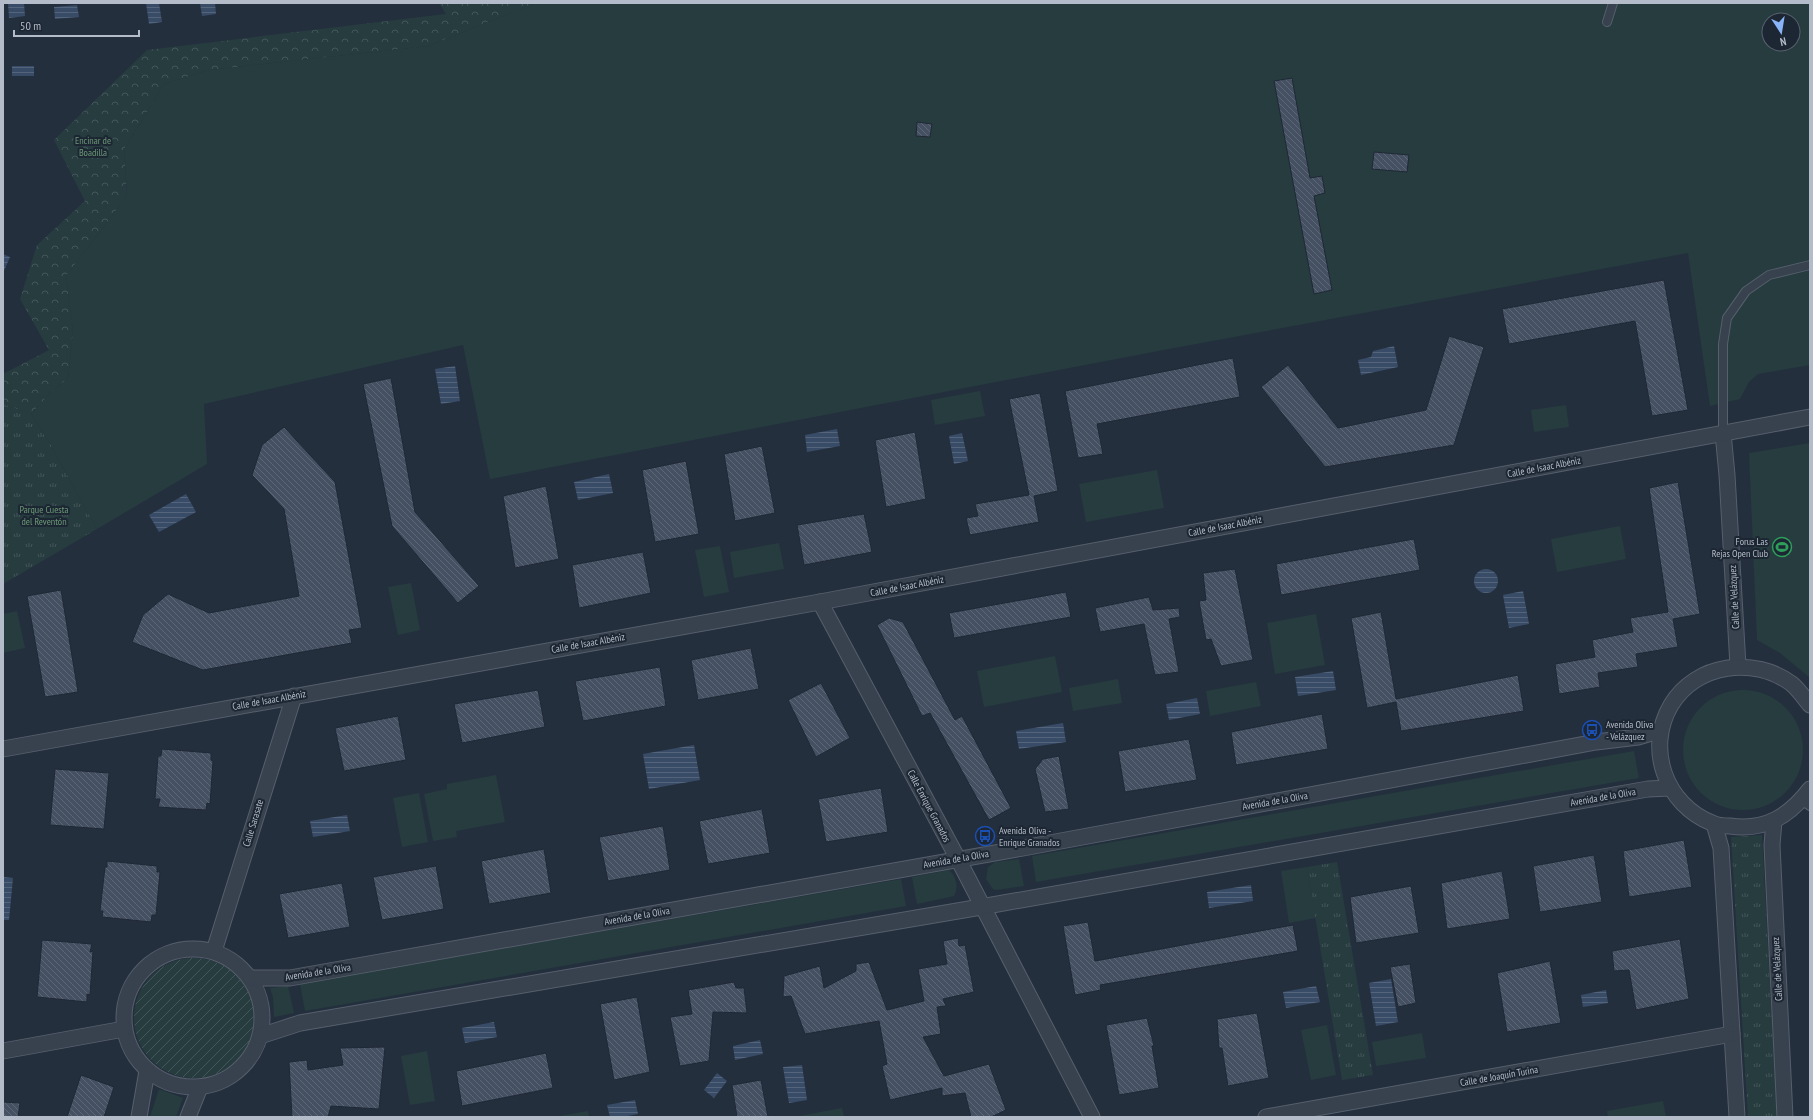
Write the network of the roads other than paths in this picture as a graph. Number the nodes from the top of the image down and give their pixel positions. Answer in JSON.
{"nodes":[{"id":1,"x":1613,"y":3,"type":"edge"},
{"id":2,"x":1607,"y":22,"type":"dead end"},
{"id":3,"x":1810,"y":265,"type":"edge"},
{"id":4,"x":1810,"y":418,"type":"edge"},
{"id":5,"x":1723,"y":433,"type":"junction"},
{"id":6,"x":820,"y":602,"type":"junction"},
{"id":7,"x":1738,"y":666,"type":"junction"},
{"id":8,"x":294,"y":696,"type":"junction"},
{"id":9,"x":1810,"y":705,"type":"edge"},
{"id":10,"x":1661,"y":730,"type":"junction"},
{"id":11,"x":3,"y":749,"type":"edge"},
{"id":12,"x":1670,"y":788,"type":"junction"},
{"id":13,"x":1807,"y":798,"type":"edge"},
{"id":14,"x":1774,"y":821,"type":"junction"},
{"id":15,"x":1714,"y":824,"type":"junction"},
{"id":16,"x":958,"y":859,"type":"junction"},
{"id":17,"x":981,"y":907,"type":"junction"},
{"id":18,"x":214,"y":951,"type":"junction"},
{"id":19,"x":251,"y":978,"type":"junction"},
{"id":20,"x":124,"y":1029,"type":"junction"},
{"id":21,"x":1732,"y":1034,"type":"junction"},
{"id":22,"x":260,"y":1036,"type":"junction"},
{"id":23,"x":3,"y":1051,"type":"edge"},
{"id":24,"x":147,"y":1070,"type":"junction"},
{"id":25,"x":200,"y":1087,"type":"junction"},
{"id":26,"x":139,"y":1117,"type":"edge"},
{"id":27,"x":188,"y":1117,"type":"edge"},
{"id":28,"x":1092,"y":1117,"type":"edge"},
{"id":29,"x":1266,"y":1117,"type":"edge"},
{"id":30,"x":1737,"y":1117,"type":"edge"},
{"id":31,"x":1785,"y":1117,"type":"edge"}],
"edges":[{"from":1,"to":2,"type":"lane"},
{"from":3,"to":5,"type":"lane"},
{"from":4,"to":5,"type":"street","name":"Calle de Isaac Albéniz"},
{"from":5,"to":6,"type":"street","name":"Calle de Isaac Albéniz"},
{"from":5,"to":7,"type":"street","name":"Calle de Velázquez"},
{"from":6,"to":8,"type":"street","name":"Calle de Isaac Albéniz"},
{"from":6,"to":16,"type":"street","name":"Calle Enrique Granados"},
{"from":7,"to":9,"type":"street"},
{"from":7,"to":10,"type":"street"},
{"from":8,"to":11,"type":"street","name":"Calle de Isaac Albéniz"},
{"from":8,"to":18,"type":"street","name":"Calle Sarasate"},
{"from":10,"to":12,"type":"street"},
{"from":10,"to":16,"type":"street","name":"Avenida de la Oliva"},
{"from":12,"to":15,"type":"street"},
{"from":12,"to":17,"type":"street","name":"Avenida de la Oliva"},
{"from":13,"to":14,"type":"street"},
{"from":14,"to":15,"type":"street"},
{"from":14,"to":31,"type":"street","name":"Calle de Velázquez"},
{"from":15,"to":21,"type":"street"},
{"from":16,"to":17,"type":"street","name":"Calle Enrique Granados"},
{"from":16,"to":19,"type":"street","name":"Avenida de la Oliva"},
{"from":17,"to":22,"type":"street","name":"Avenida de la Oliva"},
{"from":17,"to":28,"type":"street","name":"Calle Enrique Granados"},
{"from":18,"to":19,"type":"street"},
{"from":18,"to":20,"type":"street"},
{"from":19,"to":22,"type":"street"},
{"from":20,"to":23,"type":"street"},
{"from":20,"to":24,"type":"street"},
{"from":21,"to":29,"type":"street","name":"Calle de Joaquín Turina"},
{"from":21,"to":30,"type":"street"},
{"from":22,"to":25,"type":"street"},
{"from":24,"to":25,"type":"street"},
{"from":24,"to":26,"type":"street"},
{"from":25,"to":27,"type":"street"}]}
